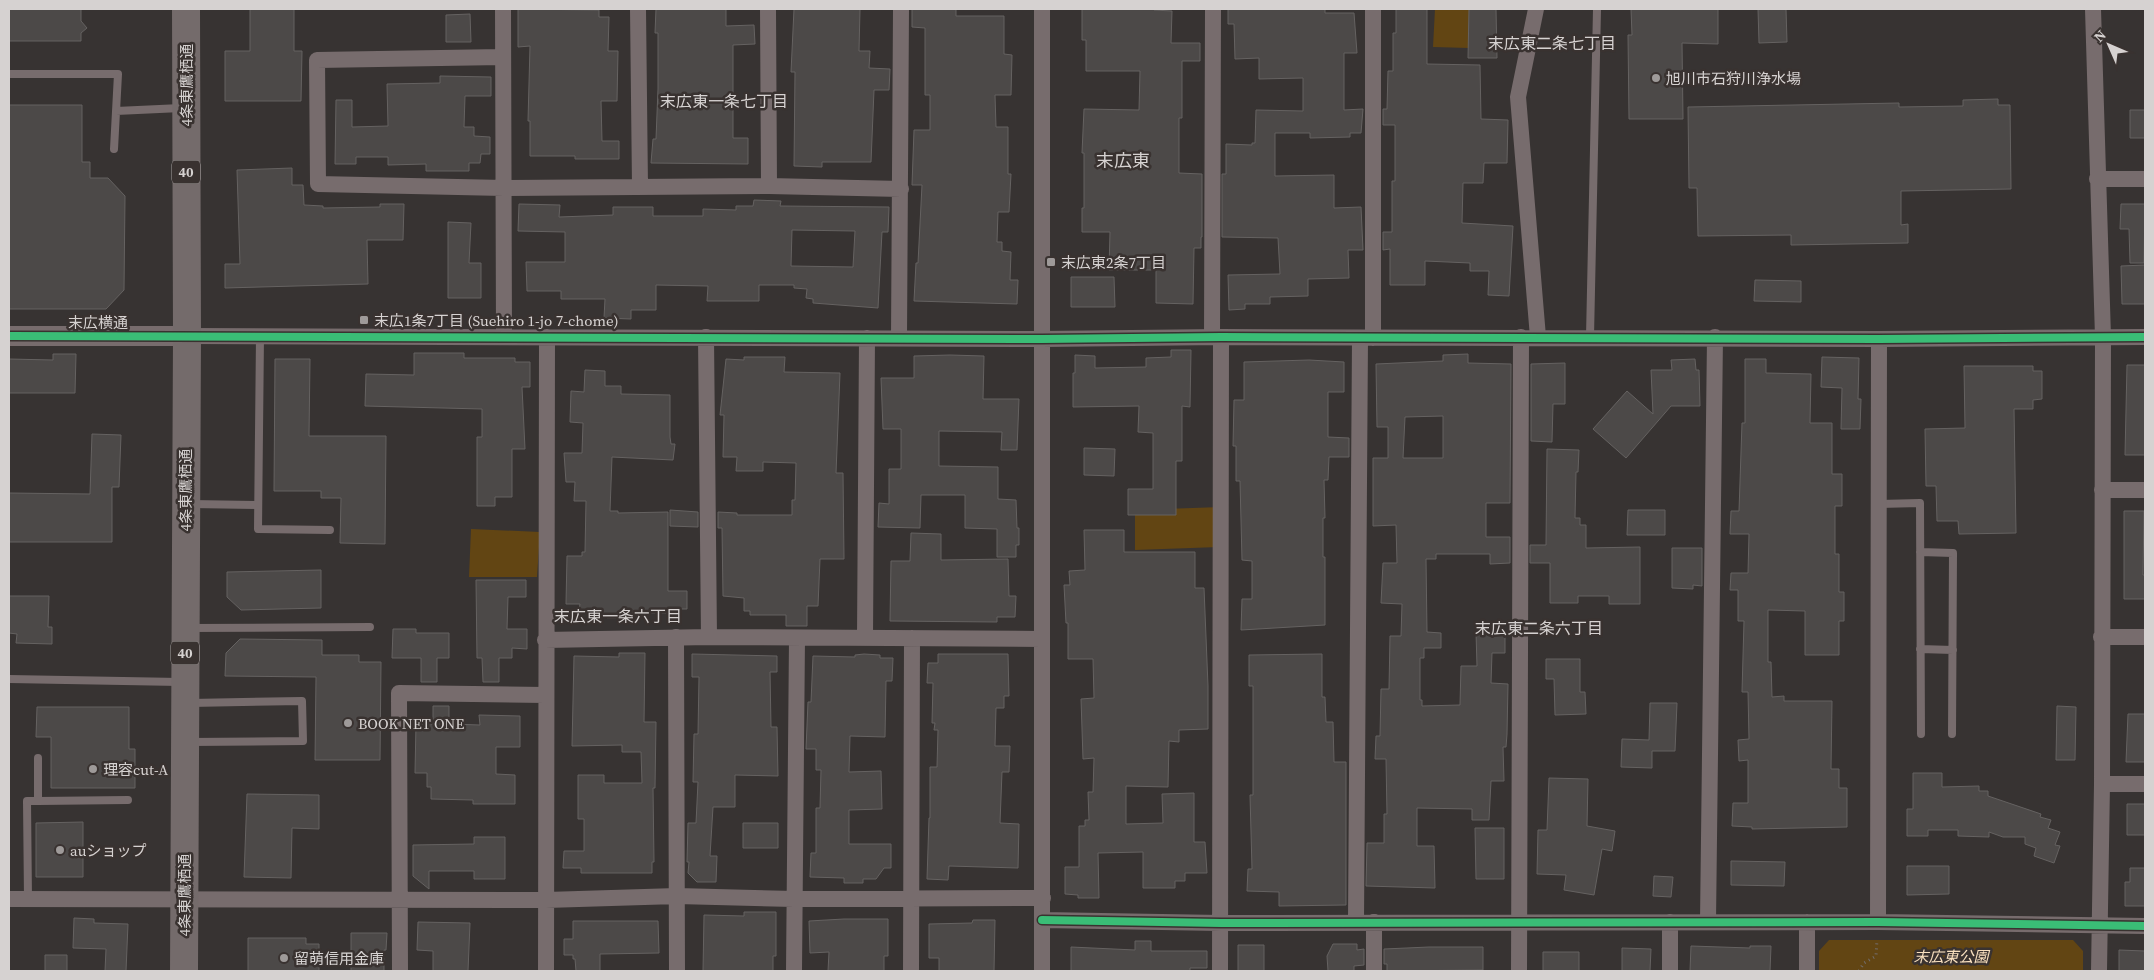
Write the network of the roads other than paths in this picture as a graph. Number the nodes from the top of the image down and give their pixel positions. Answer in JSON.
{"nodes":[{"id":1,"x":186,"y":9,"type":"edge"},
{"id":2,"x":503,"y":9,"type":"edge"},
{"id":3,"x":638,"y":9,"type":"edge"},
{"id":4,"x":768,"y":9,"type":"edge"},
{"id":5,"x":901,"y":9,"type":"edge"},
{"id":6,"x":1042,"y":9,"type":"edge"},
{"id":7,"x":1213,"y":9,"type":"edge"},
{"id":8,"x":1373,"y":9,"type":"edge"},
{"id":9,"x":1536,"y":9,"type":"edge"},
{"id":10,"x":1597,"y":9,"type":"edge"},
{"id":11,"x":2093,"y":9,"type":"edge"},
{"id":12,"x":502,"y":57,"type":"junction"},
{"id":13,"x":9,"y":74,"type":"edge"},
{"id":14,"x":186,"y":108,"type":"junction"},
{"id":15,"x":116,"y":111,"type":"junction"},
{"id":16,"x":114,"y":149,"type":"dead end"},
{"id":17,"x":2097,"y":179,"type":"junction"},
{"id":18,"x":2145,"y":179,"type":"edge"},
{"id":19,"x":769,"y":186,"type":"junction"},
{"id":20,"x":640,"y":187,"type":"junction"},
{"id":21,"x":504,"y":188,"type":"junction"},
{"id":22,"x":901,"y":189,"type":"junction"},
{"id":23,"x":9,"y":336,"type":"edge"},
{"id":24,"x":187,"y":336,"type":"junction"},
{"id":25,"x":260,"y":336,"type":"junction"},
{"id":26,"x":504,"y":337,"type":"junction"},
{"id":27,"x":547,"y":337,"type":"junction"},
{"id":28,"x":706,"y":337,"type":"junction"},
{"id":29,"x":1216,"y":337,"type":"junction"},
{"id":30,"x":1521,"y":337,"type":"junction"},
{"id":31,"x":1538,"y":337,"type":"junction"},
{"id":32,"x":1590,"y":337,"type":"junction"},
{"id":33,"x":1715,"y":337,"type":"junction"},
{"id":34,"x":2103,"y":337,"type":"junction"},
{"id":35,"x":2145,"y":337,"type":"edge"},
{"id":36,"x":867,"y":338,"type":"junction"},
{"id":37,"x":899,"y":338,"type":"junction"},
{"id":38,"x":1366,"y":338,"type":"junction"},
{"id":39,"x":1042,"y":339,"type":"junction"},
{"id":40,"x":1879,"y":339,"type":"junction"},
{"id":41,"x":2102,"y":490,"type":"junction"},
{"id":42,"x":2145,"y":490,"type":"edge"},
{"id":43,"x":185,"y":504,"type":"junction"},
{"id":44,"x":1879,"y":504,"type":"junction"},
{"id":45,"x":258,"y":505,"type":"junction"},
{"id":46,"x":330,"y":530,"type":"dead end"},
{"id":47,"x":1920,"y":552,"type":"junction"},
{"id":48,"x":185,"y":628,"type":"junction"},
{"id":49,"x":370,"y":628,"type":"dead end"},
{"id":50,"x":676,"y":637,"type":"junction"},
{"id":51,"x":709,"y":637,"type":"junction"},
{"id":52,"x":2145,"y":637,"type":"edge"},
{"id":53,"x":796,"y":638,"type":"junction"},
{"id":54,"x":865,"y":638,"type":"junction"},
{"id":55,"x":912,"y":638,"type":"junction"},
{"id":56,"x":1042,"y":638,"type":"junction"},
{"id":57,"x":2102,"y":638,"type":"junction"},
{"id":58,"x":545,"y":640,"type":"junction"},
{"id":59,"x":1920,"y":649,"type":"junction"},
{"id":60,"x":1953,"y":650,"type":"junction"},
{"id":61,"x":9,"y":680,"type":"edge"},
{"id":62,"x":185,"y":692,"type":"junction"},
{"id":63,"x":545,"y":694,"type":"junction"},
{"id":64,"x":1921,"y":734,"type":"dead end"},
{"id":65,"x":1952,"y":734,"type":"dead end"},
{"id":66,"x":184,"y":742,"type":"junction"},
{"id":67,"x":38,"y":758,"type":"dead end"},
{"id":68,"x":2102,"y":784,"type":"junction"},
{"id":69,"x":2145,"y":784,"type":"edge"},
{"id":70,"x":128,"y":800,"type":"dead end"},
{"id":71,"x":38,"y":801,"type":"junction"},
{"id":72,"x":677,"y":896,"type":"junction"},
{"id":73,"x":184,"y":898,"type":"junction"},
{"id":74,"x":1043,"y":898,"type":"junction"},
{"id":75,"x":9,"y":899,"type":"edge"},
{"id":76,"x":28,"y":899,"type":"junction"},
{"id":77,"x":794,"y":899,"type":"junction"},
{"id":78,"x":400,"y":900,"type":"junction"},
{"id":79,"x":546,"y":900,"type":"junction"},
{"id":80,"x":911,"y":900,"type":"junction"},
{"id":81,"x":1042,"y":920,"type":"junction"},
{"id":82,"x":1356,"y":921,"type":"junction"},
{"id":83,"x":1374,"y":922,"type":"junction"},
{"id":84,"x":1519,"y":922,"type":"junction"},
{"id":85,"x":1670,"y":922,"type":"junction"},
{"id":86,"x":1708,"y":922,"type":"junction"},
{"id":87,"x":1807,"y":922,"type":"junction"},
{"id":88,"x":1878,"y":922,"type":"junction"},
{"id":89,"x":1221,"y":923,"type":"junction"},
{"id":90,"x":2100,"y":924,"type":"junction"},
{"id":91,"x":2145,"y":926,"type":"edge"},
{"id":92,"x":184,"y":971,"type":"edge"},
{"id":93,"x":400,"y":971,"type":"edge"},
{"id":94,"x":546,"y":971,"type":"edge"},
{"id":95,"x":676,"y":971,"type":"edge"},
{"id":96,"x":794,"y":971,"type":"edge"},
{"id":97,"x":911,"y":971,"type":"edge"},
{"id":98,"x":1042,"y":971,"type":"edge"},
{"id":99,"x":1220,"y":971,"type":"edge"},
{"id":100,"x":1374,"y":971,"type":"edge"},
{"id":101,"x":1519,"y":971,"type":"edge"},
{"id":102,"x":1670,"y":971,"type":"edge"},
{"id":103,"x":1807,"y":971,"type":"edge"},
{"id":104,"x":2099,"y":971,"type":"edge"}],
"edges":[{"from":1,"to":14,"type":"highway","name":"4条東鷹栖通","number":"40"},
{"from":2,"to":12,"type":"street"},
{"from":3,"to":20,"type":"street"},
{"from":4,"to":19,"type":"street"},
{"from":5,"to":22,"type":"street"},
{"from":6,"to":39,"type":"street"},
{"from":7,"to":29,"type":"street"},
{"from":8,"to":38,"type":"street"},
{"from":9,"to":31,"type":"street"},
{"from":10,"to":32,"type":"lane"},
{"from":11,"to":17,"type":"street"},
{"from":12,"to":21,"type":"street"},
{"from":12,"to":21,"type":"street"},
{"from":13,"to":15,"type":"lane"},
{"from":14,"to":15,"type":"lane"},
{"from":14,"to":24,"type":"highway","name":"4条東鷹栖通","number":"40"},
{"from":15,"to":16,"type":"lane"},
{"from":17,"to":18,"type":"street"},
{"from":17,"to":34,"type":"street"},
{"from":19,"to":20,"type":"street"},
{"from":19,"to":22,"type":"street"},
{"from":20,"to":21,"type":"street"},
{"from":21,"to":26,"type":"street"},
{"from":22,"to":37,"type":"street"},
{"from":23,"to":24,"type":"street","name":"末広横通"},
{"from":24,"to":25,"type":"street"},
{"from":24,"to":43,"type":"highway","name":"4条東鷹栖通","number":"40"},
{"from":25,"to":26,"type":"street"},
{"from":25,"to":45,"type":"lane"},
{"from":26,"to":27,"type":"street"},
{"from":27,"to":28,"type":"street"},
{"from":27,"to":58,"type":"street"},
{"from":28,"to":36,"type":"street"},
{"from":28,"to":51,"type":"street"},
{"from":29,"to":38,"type":"street"},
{"from":29,"to":39,"type":"street"},
{"from":29,"to":89,"type":"street"},
{"from":30,"to":31,"type":"street"},
{"from":30,"to":38,"type":"street"},
{"from":30,"to":84,"type":"street"},
{"from":31,"to":32,"type":"street"},
{"from":32,"to":33,"type":"street"},
{"from":33,"to":40,"type":"street"},
{"from":33,"to":86,"type":"street"},
{"from":34,"to":35,"type":"street"},
{"from":34,"to":40,"type":"street"},
{"from":34,"to":41,"type":"street"},
{"from":36,"to":37,"type":"street"},
{"from":36,"to":54,"type":"street"},
{"from":37,"to":39,"type":"street"},
{"from":38,"to":82,"type":"street"},
{"from":39,"to":56,"type":"street"},
{"from":40,"to":44,"type":"street"},
{"from":41,"to":42,"type":"street"},
{"from":41,"to":57,"type":"street"},
{"from":43,"to":45,"type":"lane"},
{"from":43,"to":48,"type":"highway","name":"4条東鷹栖通","number":"40"},
{"from":44,"to":47,"type":"lane"},
{"from":44,"to":88,"type":"street"},
{"from":45,"to":46,"type":"lane"},
{"from":47,"to":59,"type":"lane"},
{"from":47,"to":60,"type":"lane"},
{"from":48,"to":49,"type":"lane"},
{"from":48,"to":62,"type":"highway","name":"4条東鷹栖通","number":"40"},
{"from":50,"to":51,"type":"street"},
{"from":50,"to":58,"type":"street"},
{"from":50,"to":72,"type":"street"},
{"from":51,"to":53,"type":"street"},
{"from":52,"to":57,"type":"street"},
{"from":53,"to":54,"type":"street"},
{"from":53,"to":77,"type":"street"},
{"from":54,"to":55,"type":"street"},
{"from":55,"to":56,"type":"street"},
{"from":55,"to":80,"type":"street"},
{"from":56,"to":74,"type":"street"},
{"from":57,"to":68,"type":"street"},
{"from":58,"to":63,"type":"street"},
{"from":59,"to":60,"type":"lane"},
{"from":59,"to":64,"type":"lane"},
{"from":60,"to":65,"type":"lane"},
{"from":61,"to":62,"type":"lane"},
{"from":62,"to":66,"type":"highway","name":"4条東鷹栖通","number":"40"},
{"from":62,"to":66,"type":"lane"},
{"from":63,"to":78,"type":"street"},
{"from":63,"to":79,"type":"street"},
{"from":66,"to":73,"type":"highway","name":"4条東鷹栖通","number":"40"},
{"from":67,"to":71,"type":"lane"},
{"from":68,"to":69,"type":"street"},
{"from":68,"to":90,"type":"street"},
{"from":70,"to":71,"type":"lane"},
{"from":71,"to":76,"type":"lane"},
{"from":72,"to":77,"type":"street"},
{"from":72,"to":79,"type":"street"},
{"from":72,"to":95,"type":"street"},
{"from":73,"to":76,"type":"street"},
{"from":73,"to":78,"type":"street"},
{"from":73,"to":92,"type":"highway","name":"4条東鷹栖通","number":"40"},
{"from":74,"to":80,"type":"street"},
{"from":74,"to":81,"type":"street"},
{"from":75,"to":76,"type":"street"},
{"from":77,"to":80,"type":"street"},
{"from":77,"to":96,"type":"street"},
{"from":78,"to":79,"type":"street"},
{"from":78,"to":93,"type":"street"},
{"from":79,"to":94,"type":"street"},
{"from":80,"to":97,"type":"street"},
{"from":81,"to":89,"type":"street"},
{"from":81,"to":98,"type":"street"},
{"from":82,"to":83,"type":"street"},
{"from":82,"to":89,"type":"street"},
{"from":83,"to":84,"type":"street"},
{"from":83,"to":100,"type":"street"},
{"from":84,"to":85,"type":"street"},
{"from":84,"to":101,"type":"street"},
{"from":85,"to":86,"type":"street"},
{"from":85,"to":102,"type":"street"},
{"from":86,"to":87,"type":"street"},
{"from":87,"to":88,"type":"street"},
{"from":87,"to":103,"type":"street"},
{"from":88,"to":90,"type":"street"},
{"from":89,"to":99,"type":"street"},
{"from":90,"to":91,"type":"street"},
{"from":90,"to":104,"type":"street"}]}
